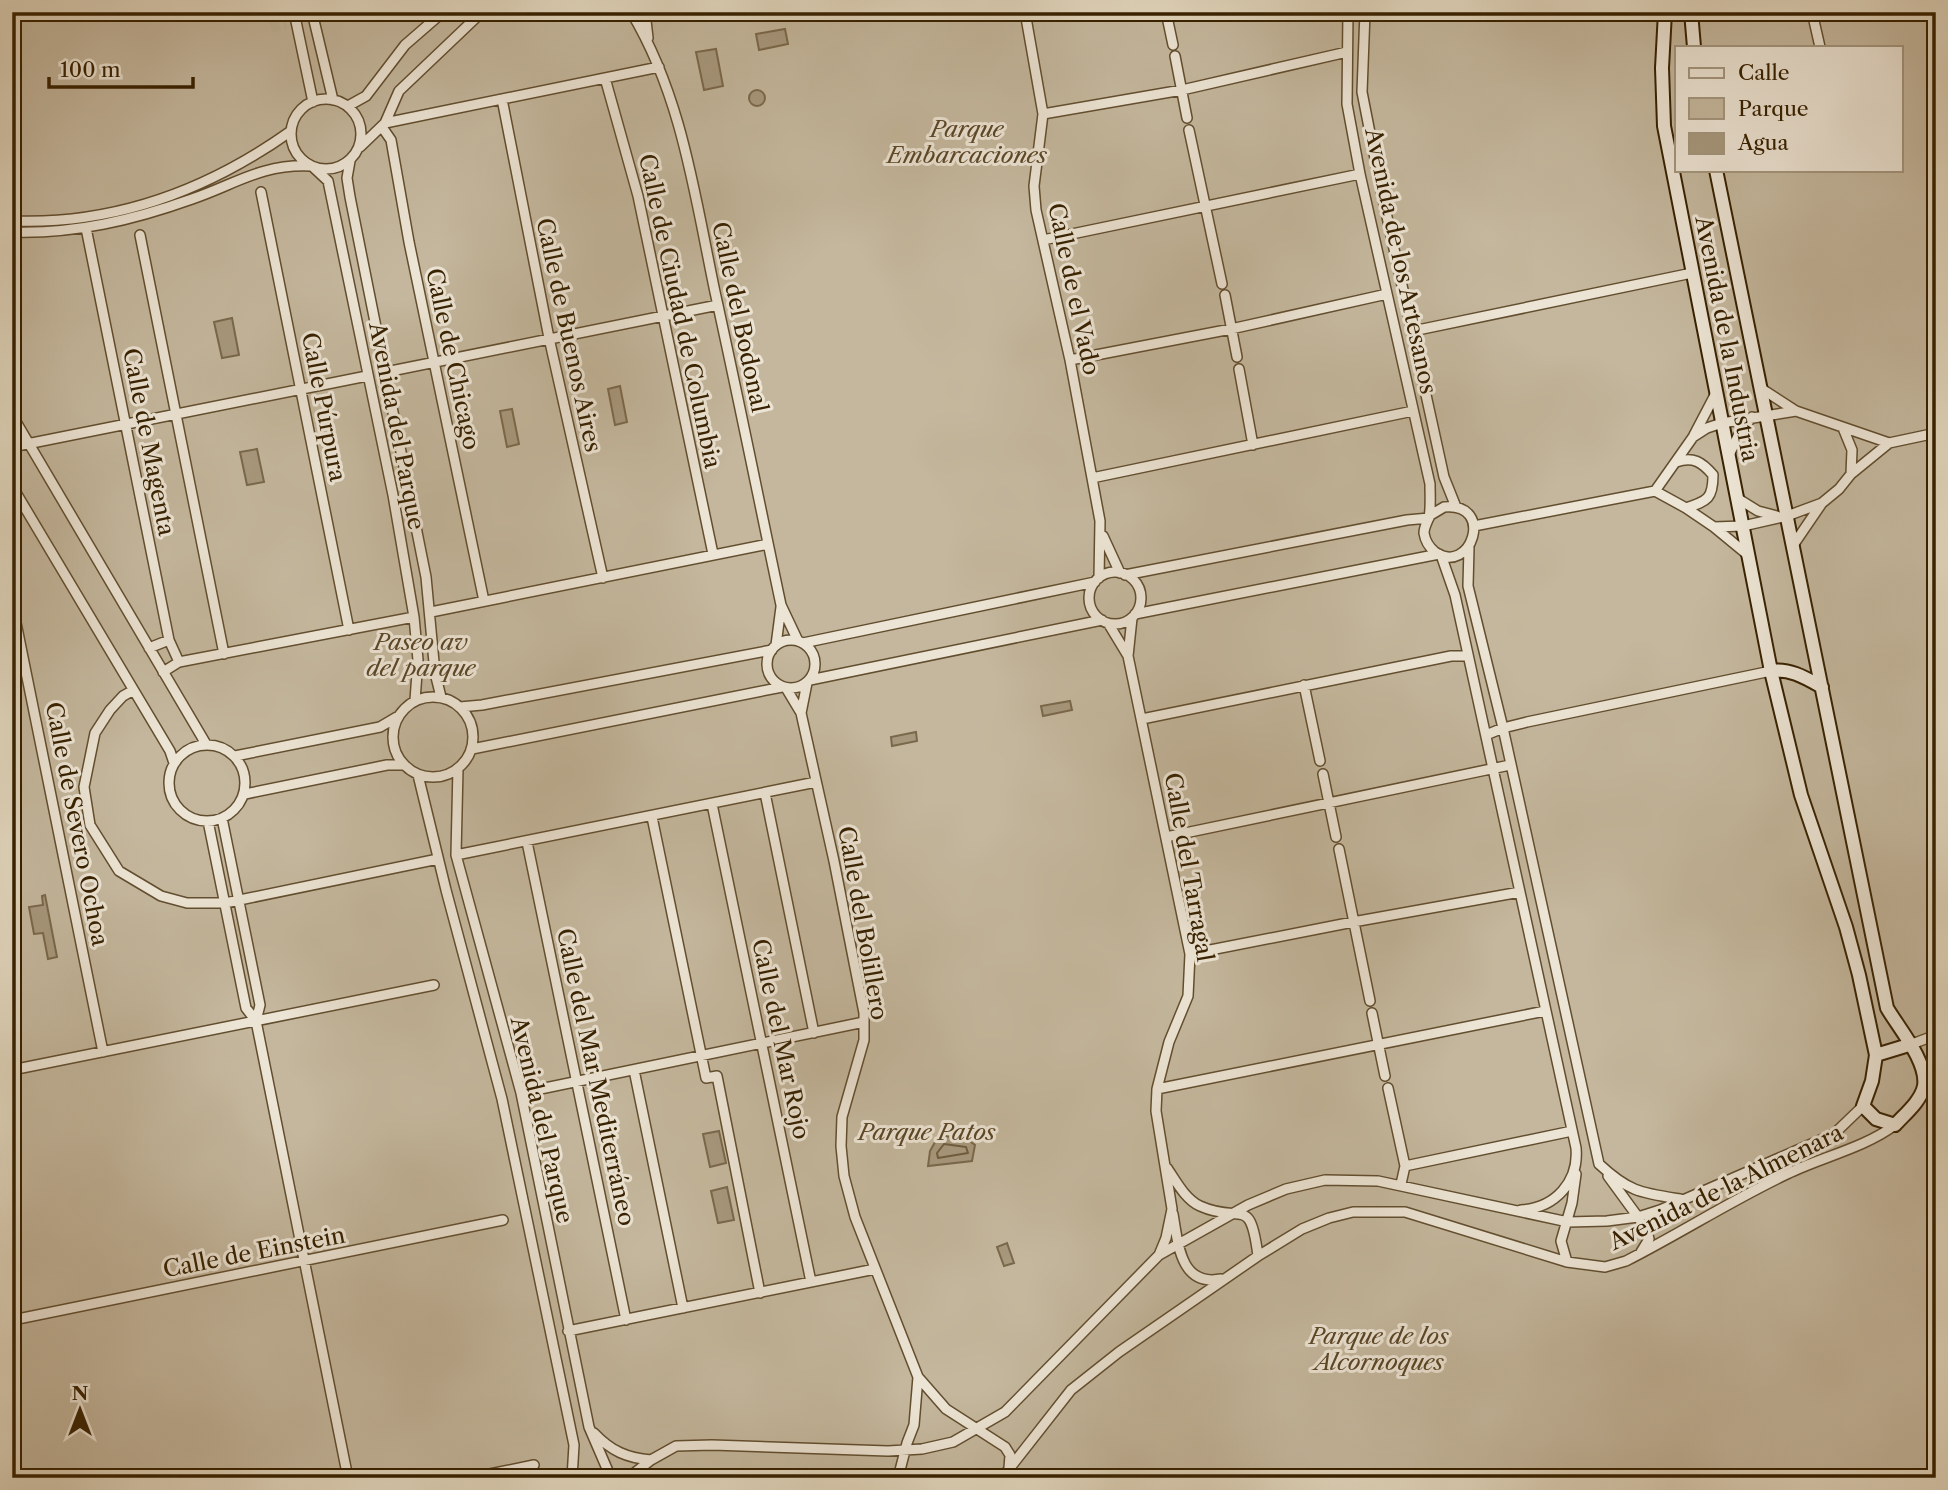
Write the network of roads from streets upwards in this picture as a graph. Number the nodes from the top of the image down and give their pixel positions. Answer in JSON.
{"nodes":[{"id":1,"x":312,"y":12,"type":"edge"},
{"id":2,"x":443,"y":12,"type":"edge"},
{"id":3,"x":482,"y":12,"type":"edge"},
{"id":4,"x":631,"y":12,"type":"edge"},
{"id":5,"x":645,"y":12,"type":"edge"},
{"id":6,"x":1025,"y":12,"type":"edge"},
{"id":7,"x":1166,"y":12,"type":"edge"},
{"id":8,"x":1348,"y":12,"type":"edge"},
{"id":9,"x":1365,"y":12,"type":"edge"},
{"id":10,"x":1665,"y":12,"type":"edge"},
{"id":11,"x":1691,"y":12,"type":"edge"},
{"id":12,"x":1812,"y":12,"type":"edge"},
{"id":13,"x":289,"y":17,"type":"edge"},
{"id":14,"x":299,"y":34,"type":"junction"},
{"id":15,"x":648,"y":40,"type":"junction"},
{"id":16,"x":1172,"y":45,"type":"dead end"},
{"id":17,"x":1694,"y":46,"type":"edge"},
{"id":18,"x":1820,"y":46,"type":"edge"},
{"id":19,"x":1347,"y":52,"type":"junction"},
{"id":20,"x":1175,"y":56,"type":"dead end"},
{"id":21,"x":659,"y":66,"type":"junction"},
{"id":22,"x":605,"y":78,"type":"junction"},
{"id":23,"x":1182,"y":90,"type":"junction"},
{"id":24,"x":502,"y":99,"type":"junction"},
{"id":25,"x":333,"y":100,"type":"junction"},
{"id":26,"x":313,"y":102,"type":"junction"},
{"id":27,"x":348,"y":106,"type":"junction"},
{"id":28,"x":1043,"y":114,"type":"junction"},
{"id":29,"x":1187,"y":118,"type":"dead end"},
{"id":30,"x":384,"y":125,"type":"junction"},
{"id":31,"x":1189,"y":130,"type":"dead end"},
{"id":32,"x":291,"y":131,"type":"junction"},
{"id":33,"x":359,"y":148,"type":"junction"},
{"id":34,"x":350,"y":161,"type":"junction"},
{"id":35,"x":311,"y":167,"type":"junction"},
{"id":36,"x":1716,"y":172,"type":"edge"},
{"id":37,"x":1360,"y":174,"type":"junction"},
{"id":38,"x":261,"y":192,"type":"dead end"},
{"id":39,"x":1205,"y":207,"type":"junction"},
{"id":40,"x":12,"y":221,"type":"edge"},
{"id":41,"x":86,"y":228,"type":"junction"},
{"id":42,"x":12,"y":232,"type":"edge"},
{"id":43,"x":140,"y":235,"type":"dead end"},
{"id":44,"x":1043,"y":240,"type":"junction"},
{"id":45,"x":1692,"y":273,"type":"junction"},
{"id":46,"x":1222,"y":284,"type":"dead end"},
{"id":47,"x":1387,"y":294,"type":"junction"},
{"id":48,"x":1224,"y":295,"type":"dead end"},
{"id":49,"x":718,"y":305,"type":"junction"},
{"id":50,"x":663,"y":316,"type":"junction"},
{"id":51,"x":1231,"y":329,"type":"junction"},
{"id":52,"x":1413,"y":331,"type":"junction"},
{"id":53,"x":549,"y":338,"type":"junction"},
{"id":54,"x":1237,"y":357,"type":"dead end"},
{"id":55,"x":1070,"y":360,"type":"junction"},
{"id":56,"x":434,"y":362,"type":"junction"},
{"id":57,"x":1239,"y":369,"type":"dead end"},
{"id":58,"x":386,"y":372,"type":"junction"},
{"id":59,"x":368,"y":376,"type":"junction"},
{"id":60,"x":1762,"y":388,"type":"junction"},
{"id":61,"x":301,"y":390,"type":"junction"},
{"id":62,"x":1716,"y":393,"type":"junction"},
{"id":63,"x":1413,"y":411,"type":"junction"},
{"id":64,"x":1796,"y":411,"type":"junction"},
{"id":65,"x":176,"y":414,"type":"junction"},
{"id":66,"x":12,"y":415,"type":"edge"},
{"id":67,"x":1768,"y":415,"type":"junction"},
{"id":68,"x":1752,"y":417,"type":"junction"},
{"id":69,"x":1722,"y":423,"type":"junction"},
{"id":70,"x":126,"y":425,"type":"junction"},
{"id":71,"x":1843,"y":428,"type":"junction"},
{"id":72,"x":1936,"y":433,"type":"edge"},
{"id":73,"x":1693,"y":437,"type":"junction"},
{"id":74,"x":1889,"y":443,"type":"junction"},
{"id":75,"x":29,"y":444,"type":"junction"},
{"id":76,"x":1254,"y":445,"type":"junction"},
{"id":77,"x":12,"y":447,"type":"edge"},
{"id":78,"x":1728,"y":454,"type":"junction"},
{"id":79,"x":1676,"y":462,"type":"junction"},
{"id":80,"x":1851,"y":474,"type":"junction"},
{"id":81,"x":1092,"y":478,"type":"junction"},
{"id":82,"x":12,"y":486,"type":"edge"},
{"id":83,"x":1655,"y":491,"type":"junction"},
{"id":84,"x":1737,"y":498,"type":"junction"},
{"id":85,"x":1822,"y":503,"type":"junction"},
{"id":86,"x":1456,"y":507,"type":"junction"},
{"id":87,"x":1686,"y":508,"type":"junction"},
{"id":88,"x":1783,"y":516,"type":"junction"},
{"id":89,"x":1429,"y":517,"type":"junction"},
{"id":90,"x":1474,"y":526,"type":"junction"},
{"id":91,"x":1743,"y":526,"type":"junction"},
{"id":92,"x":1714,"y":527,"type":"junction"},
{"id":93,"x":1101,"y":531,"type":"junction"},
{"id":94,"x":768,"y":544,"type":"junction"},
{"id":95,"x":1794,"y":544,"type":"junction"},
{"id":96,"x":1469,"y":547,"type":"junction"},
{"id":97,"x":713,"y":554,"type":"junction"},
{"id":98,"x":1440,"y":554,"type":"junction"},
{"id":99,"x":1748,"y":555,"type":"junction"},
{"id":100,"x":1122,"y":574,"type":"junction"},
{"id":101,"x":603,"y":578,"type":"junction"},
{"id":102,"x":1097,"y":580,"type":"junction"},
{"id":103,"x":484,"y":601,"type":"junction"},
{"id":104,"x":12,"y":603,"type":"edge"},
{"id":105,"x":781,"y":605,"type":"junction"},
{"id":106,"x":431,"y":612,"type":"junction"},
{"id":107,"x":1133,"y":616,"type":"junction"},
{"id":108,"x":414,"y":617,"type":"junction"},
{"id":109,"x":1105,"y":622,"type":"junction"},
{"id":110,"x":349,"y":630,"type":"junction"},
{"id":111,"x":169,"y":640,"type":"junction"},
{"id":112,"x":801,"y":642,"type":"junction"},
{"id":113,"x":149,"y":648,"type":"junction"},
{"id":114,"x":774,"y":648,"type":"junction"},
{"id":115,"x":224,"y":654,"type":"junction"},
{"id":116,"x":1128,"y":656,"type":"junction"},
{"id":117,"x":1467,"y":656,"type":"junction"},
{"id":118,"x":178,"y":662,"type":"junction"},
{"id":119,"x":1771,"y":671,"type":"junction"},
{"id":120,"x":163,"y":672,"type":"junction"},
{"id":121,"x":808,"y":681,"type":"junction"},
{"id":122,"x":1304,"y":685,"type":"junction"},
{"id":123,"x":784,"y":687,"type":"junction"},
{"id":124,"x":1822,"y":687,"type":"junction"},
{"id":125,"x":132,"y":691,"type":"junction"},
{"id":126,"x":441,"y":697,"type":"junction"},
{"id":127,"x":415,"y":700,"type":"junction"},
{"id":128,"x":460,"y":707,"type":"junction"},
{"id":129,"x":802,"y":713,"type":"junction"},
{"id":130,"x":397,"y":716,"type":"junction"},
{"id":131,"x":1142,"y":719,"type":"junction"},
{"id":132,"x":1503,"y":728,"type":"junction"},
{"id":133,"x":1486,"y":735,"type":"junction"},
{"id":134,"x":206,"y":744,"type":"junction"},
{"id":135,"x":472,"y":749,"type":"junction"},
{"id":136,"x":235,"y":756,"type":"junction"},
{"id":137,"x":1320,"y":761,"type":"dead end"},
{"id":138,"x":174,"y":763,"type":"junction"},
{"id":139,"x":403,"y":765,"type":"junction"},
{"id":140,"x":1510,"y":765,"type":"junction"},
{"id":141,"x":458,"y":768,"type":"junction"},
{"id":142,"x":1492,"y":768,"type":"junction"},
{"id":143,"x":1323,"y":774,"type":"dead end"},
{"id":144,"x":418,"y":775,"type":"junction"},
{"id":145,"x":816,"y":782,"type":"junction"},
{"id":146,"x":765,"y":793,"type":"junction"},
{"id":147,"x":244,"y":794,"type":"junction"},
{"id":148,"x":712,"y":804,"type":"junction"},
{"id":149,"x":1329,"y":804,"type":"junction"},
{"id":150,"x":652,"y":817,"type":"junction"},
{"id":151,"x":222,"y":818,"type":"junction"},
{"id":152,"x":208,"y":821,"type":"junction"},
{"id":153,"x":1166,"y":837,"type":"junction"},
{"id":154,"x":1336,"y":837,"type":"dead end"},
{"id":155,"x":527,"y":842,"type":"junction"},
{"id":156,"x":1339,"y":849,"type":"dead end"},
{"id":157,"x":456,"y":855,"type":"junction"},
{"id":158,"x":438,"y":859,"type":"junction"},
{"id":159,"x":1520,"y":892,"type":"junction"},
{"id":160,"x":239,"y":901,"type":"junction"},
{"id":161,"x":225,"y":903,"type":"junction"},
{"id":162,"x":1353,"y":922,"type":"junction"},
{"id":163,"x":1190,"y":954,"type":"junction"},
{"id":164,"x":434,"y":985,"type":"dead end"},
{"id":165,"x":1370,"y":1001,"type":"dead end"},
{"id":166,"x":1545,"y":1011,"type":"junction"},
{"id":167,"x":1372,"y":1013,"type":"dead end"},
{"id":168,"x":256,"y":1021,"type":"junction"},
{"id":169,"x":864,"y":1022,"type":"junction"},
{"id":170,"x":814,"y":1033,"type":"junction"},
{"id":171,"x":1936,"y":1035,"type":"edge"},
{"id":172,"x":762,"y":1044,"type":"junction"},
{"id":173,"x":1912,"y":1044,"type":"junction"},
{"id":174,"x":1379,"y":1045,"type":"junction"},
{"id":175,"x":103,"y":1052,"type":"junction"},
{"id":176,"x":1876,"y":1055,"type":"junction"},
{"id":177,"x":701,"y":1056,"type":"junction"},
{"id":178,"x":1936,"y":1060,"type":"edge"},
{"id":179,"x":12,"y":1070,"type":"edge"},
{"id":180,"x":634,"y":1070,"type":"junction"},
{"id":181,"x":1385,"y":1076,"type":"dead end"},
{"id":182,"x":577,"y":1082,"type":"junction"},
{"id":183,"x":1924,"y":1085,"type":"junction"},
{"id":184,"x":1388,"y":1088,"type":"dead end"},
{"id":185,"x":1157,"y":1089,"type":"junction"},
{"id":186,"x":521,"y":1093,"type":"junction"},
{"id":187,"x":1863,"y":1106,"type":"junction"},
{"id":188,"x":1895,"y":1125,"type":"junction"},
{"id":189,"x":1572,"y":1131,"type":"junction"},
{"id":190,"x":1577,"y":1162,"type":"junction"},
{"id":191,"x":1599,"y":1164,"type":"junction"},
{"id":192,"x":1166,"y":1165,"type":"junction"},
{"id":193,"x":1405,"y":1166,"type":"junction"},
{"id":194,"x":1401,"y":1184,"type":"junction"},
{"id":195,"x":1682,"y":1199,"type":"junction"},
{"id":196,"x":1172,"y":1209,"type":"junction"},
{"id":197,"x":1512,"y":1210,"type":"junction"},
{"id":198,"x":1232,"y":1214,"type":"junction"},
{"id":199,"x":1638,"y":1217,"type":"junction"},
{"id":200,"x":503,"y":1220,"type":"dead end"},
{"id":201,"x":1568,"y":1222,"type":"junction"},
{"id":202,"x":1178,"y":1244,"type":"junction"},
{"id":203,"x":1640,"y":1254,"type":"junction"},
{"id":204,"x":1159,"y":1255,"type":"junction"},
{"id":205,"x":1258,"y":1256,"type":"junction"},
{"id":206,"x":304,"y":1261,"type":"junction"},
{"id":207,"x":1567,"y":1262,"type":"junction"},
{"id":208,"x":875,"y":1269,"type":"junction"},
{"id":209,"x":1224,"y":1279,"type":"junction"},
{"id":210,"x":811,"y":1282,"type":"junction"},
{"id":211,"x":760,"y":1293,"type":"junction"},
{"id":212,"x":683,"y":1308,"type":"junction"},
{"id":213,"x":13,"y":1320,"type":"edge"},
{"id":214,"x":626,"y":1320,"type":"junction"},
{"id":215,"x":568,"y":1331,"type":"junction"},
{"id":216,"x":918,"y":1377,"type":"junction"},
{"id":217,"x":589,"y":1427,"type":"junction"},
{"id":218,"x":976,"y":1430,"type":"junction"},
{"id":219,"x":905,"y":1450,"type":"junction"},
{"id":220,"x":651,"y":1460,"type":"junction"},
{"id":221,"x":534,"y":1465,"type":"dead end"},
{"id":222,"x":1005,"y":1474,"type":"edge"},
{"id":223,"x":348,"y":1478,"type":"edge"},
{"id":224,"x":470,"y":1478,"type":"edge"},
{"id":225,"x":572,"y":1478,"type":"edge"},
{"id":226,"x":611,"y":1478,"type":"edge"},
{"id":227,"x":628,"y":1478,"type":"edge"},
{"id":228,"x":898,"y":1478,"type":"edge"}],
"edges":[{"from":1,"to":25,"type":"street"},
{"from":2,"to":27,"type":"street"},
{"from":3,"to":30,"type":"street"},
{"from":4,"to":15,"type":"street","name":"Calle del Bodonal"},
{"from":5,"to":15,"type":"street","name":"Calle del Bodonal"},
{"from":6,"to":28,"type":"street","name":"Calle de el Vado"},
{"from":7,"to":16,"type":"street"},
{"from":8,"to":19,"type":"street","name":"Avenida de los Artesanos"},
{"from":9,"to":52,"type":"street","name":"Avenida de los Artesanos"},
{"from":10,"to":45,"type":"street","name":"Avenida de la Industria"},
{"from":11,"to":17,"type":"street"},
{"from":12,"to":18,"type":"street"},
{"from":13,"to":14,"type":"street"},
{"from":13,"to":14,"type":"street"},
{"from":14,"to":26,"type":"street"},
{"from":15,"to":21,"type":"street","name":"Calle del Bodonal"},
{"from":19,"to":23,"type":"street"},
{"from":19,"to":37,"type":"street","name":"Avenida de los Artesanos"},
{"from":20,"to":23,"type":"street"},
{"from":21,"to":22,"type":"street"},
{"from":21,"to":49,"type":"street","name":"Calle del Bodonal"},
{"from":22,"to":24,"type":"street"},
{"from":22,"to":50,"type":"street","name":"Calle de Ciudad de Columbia"},
{"from":23,"to":28,"type":"street"},
{"from":23,"to":29,"type":"street"},
{"from":24,"to":30,"type":"street"},
{"from":24,"to":53,"type":"street","name":"Calle de Buenos Aires"},
{"from":25,"to":26,"type":"street"},
{"from":25,"to":27,"type":"street"},
{"from":26,"to":32,"type":"street"},
{"from":27,"to":33,"type":"street"},
{"from":28,"to":44,"type":"street","name":"Calle de el Vado"},
{"from":30,"to":33,"type":"street"},
{"from":30,"to":56,"type":"street","name":"Calle de Chicago"},
{"from":31,"to":39,"type":"street"},
{"from":32,"to":35,"type":"street"},
{"from":32,"to":40,"type":"street"},
{"from":33,"to":34,"type":"street"},
{"from":34,"to":35,"type":"street"},
{"from":34,"to":58,"type":"street","name":"Avenida del Parque"},
{"from":35,"to":41,"type":"street"},
{"from":35,"to":59,"type":"street","name":"Avenida del Parque"},
{"from":36,"to":60,"type":"street","name":"Avenida de la Industria"},
{"from":37,"to":39,"type":"street"},
{"from":37,"to":47,"type":"street","name":"Avenida de los Artesanos"},
{"from":38,"to":61,"type":"street","name":"Calle Púrpura"},
{"from":39,"to":44,"type":"street"},
{"from":39,"to":46,"type":"street"},
{"from":41,"to":42,"type":"street"},
{"from":41,"to":70,"type":"street","name":"Calle de Magenta"},
{"from":43,"to":65,"type":"street"},
{"from":44,"to":55,"type":"street","name":"Calle de el Vado"},
{"from":45,"to":52,"type":"street"},
{"from":45,"to":62,"type":"street","name":"Avenida de la Industria"},
{"from":47,"to":51,"type":"street"},
{"from":47,"to":63,"type":"street","name":"Avenida de los Artesanos"},
{"from":48,"to":51,"type":"street"},
{"from":49,"to":50,"type":"street"},
{"from":49,"to":94,"type":"street","name":"Calle del Bodonal"},
{"from":50,"to":53,"type":"street"},
{"from":50,"to":97,"type":"street","name":"Calle de Ciudad de Columbia"},
{"from":51,"to":54,"type":"street"},
{"from":51,"to":55,"type":"street"},
{"from":52,"to":86,"type":"street","name":"Avenida de los Artesanos"},
{"from":53,"to":56,"type":"street"},
{"from":53,"to":101,"type":"street","name":"Calle de Buenos Aires"},
{"from":55,"to":81,"type":"street","name":"Calle de el Vado"},
{"from":56,"to":58,"type":"street"},
{"from":56,"to":103,"type":"street","name":"Calle de Chicago"},
{"from":57,"to":76,"type":"street"},
{"from":58,"to":106,"type":"street","name":"Avenida del Parque"},
{"from":59,"to":61,"type":"street"},
{"from":59,"to":108,"type":"street","name":"Avenida del Parque"},
{"from":60,"to":64,"type":"street"},
{"from":60,"to":67,"type":"street","name":"Avenida de la Industria"},
{"from":61,"to":65,"type":"street"},
{"from":61,"to":110,"type":"street","name":"Calle Púrpura"},
{"from":62,"to":69,"type":"street","name":"Avenida de la Industria"},
{"from":62,"to":73,"type":"street"},
{"from":63,"to":76,"type":"street"},
{"from":63,"to":89,"type":"street","name":"Avenida de los Artesanos"},
{"from":64,"to":67,"type":"street"},
{"from":64,"to":71,"type":"street"},
{"from":65,"to":70,"type":"street"},
{"from":65,"to":115,"type":"street"},
{"from":66,"to":75,"type":"street"},
{"from":67,"to":68,"type":"street"},
{"from":67,"to":88,"type":"street","name":"Avenida de la Industria"},
{"from":68,"to":69,"type":"street"},
{"from":68,"to":78,"type":"street"},
{"from":69,"to":73,"type":"street"},
{"from":69,"to":78,"type":"street","name":"Avenida de la Industria"},
{"from":70,"to":75,"type":"street"},
{"from":70,"to":111,"type":"street","name":"Calle de Magenta"},
{"from":71,"to":74,"type":"street"},
{"from":71,"to":80,"type":"street"},
{"from":72,"to":74,"type":"street"},
{"from":73,"to":79,"type":"street"},
{"from":74,"to":80,"type":"street"},
{"from":75,"to":77,"type":"street"},
{"from":75,"to":113,"type":"street"},
{"from":76,"to":81,"type":"street"},
{"from":78,"to":84,"type":"street","name":"Avenida de la Industria"},
{"from":79,"to":83,"type":"street"},
{"from":79,"to":87,"type":"street"},
{"from":80,"to":85,"type":"street"},
{"from":81,"to":93,"type":"street","name":"Calle de el Vado"},
{"from":82,"to":125,"type":"street"},
{"from":83,"to":87,"type":"street"},
{"from":83,"to":90,"type":"street"},
{"from":84,"to":88,"type":"street"},
{"from":84,"to":91,"type":"street","name":"Avenida de la Industria"},
{"from":85,"to":88,"type":"street"},
{"from":85,"to":95,"type":"street"},
{"from":86,"to":89,"type":"street"},
{"from":86,"to":90,"type":"street"},
{"from":87,"to":92,"type":"street"},
{"from":88,"to":91,"type":"street"},
{"from":88,"to":95,"type":"street","name":"Avenida de la Industria"},
{"from":89,"to":98,"type":"street"},
{"from":89,"to":100,"type":"street"},
{"from":90,"to":96,"type":"street"},
{"from":91,"to":92,"type":"street"},
{"from":91,"to":99,"type":"street","name":"Avenida de la Industria"},
{"from":92,"to":99,"type":"street"},
{"from":93,"to":100,"type":"street"},
{"from":93,"to":102,"type":"street"},
{"from":94,"to":97,"type":"street"},
{"from":94,"to":105,"type":"street","name":"Calle del Bodonal"},
{"from":95,"to":124,"type":"street","name":"Avenida de la Industria"},
{"from":96,"to":98,"type":"street"},
{"from":96,"to":132,"type":"street"},
{"from":97,"to":101,"type":"street"},
{"from":98,"to":107,"type":"street"},
{"from":98,"to":117,"type":"street"},
{"from":99,"to":119,"type":"street","name":"Avenida de la Industria"},
{"from":100,"to":102,"type":"street"},
{"from":100,"to":107,"type":"street"},
{"from":101,"to":103,"type":"street"},
{"from":102,"to":109,"type":"street"},
{"from":102,"to":112,"type":"street"},
{"from":103,"to":106,"type":"street"},
{"from":104,"to":175,"type":"street","name":"Calle de Severo Ochoa"},
{"from":105,"to":112,"type":"street","name":"Calle del Bodonal"},
{"from":105,"to":114,"type":"street","name":"Calle del Bodonal"},
{"from":106,"to":126,"type":"street","name":"Avenida del Parque"},
{"from":107,"to":109,"type":"street"},
{"from":107,"to":116,"type":"street","name":"Calle del Tarragal"},
{"from":108,"to":110,"type":"street"},
{"from":108,"to":127,"type":"street","name":"Avenida del Parque"},
{"from":109,"to":116,"type":"street","name":"Calle del Tarragal"},
{"from":109,"to":121,"type":"street"},
{"from":110,"to":115,"type":"street"},
{"from":111,"to":113,"type":"street"},
{"from":111,"to":118,"type":"street","name":"Calle de Magenta"},
{"from":112,"to":114,"type":"street"},
{"from":112,"to":121,"type":"street"},
{"from":113,"to":120,"type":"street"},
{"from":114,"to":123,"type":"street"},
{"from":114,"to":128,"type":"street"},
{"from":115,"to":118,"type":"street"},
{"from":116,"to":131,"type":"street","name":"Calle del Tarragal"},
{"from":117,"to":122,"type":"street"},
{"from":117,"to":133,"type":"street"},
{"from":118,"to":120,"type":"street"},
{"from":119,"to":124,"type":"street"},
{"from":119,"to":132,"type":"street"},
{"from":119,"to":176,"type":"street","name":"Avenida de la Industria"},
{"from":120,"to":134,"type":"street"},
{"from":121,"to":123,"type":"street"},
{"from":121,"to":129,"type":"street"},
{"from":122,"to":131,"type":"street"},
{"from":122,"to":137,"type":"street"},
{"from":123,"to":129,"type":"street"},
{"from":123,"to":135,"type":"street"},
{"from":124,"to":173,"type":"street","name":"Avenida de la Industria"},
{"from":125,"to":138,"type":"street"},
{"from":125,"to":161,"type":"street"},
{"from":126,"to":127,"type":"street"},
{"from":126,"to":128,"type":"street"},
{"from":127,"to":130,"type":"street"},
{"from":128,"to":135,"type":"street"},
{"from":129,"to":145,"type":"street","name":"Calle del Bolillero"},
{"from":130,"to":136,"type":"street"},
{"from":130,"to":139,"type":"street"},
{"from":131,"to":153,"type":"street","name":"Calle del Tarragal"},
{"from":132,"to":133,"type":"street"},
{"from":132,"to":140,"type":"street"},
{"from":133,"to":142,"type":"street"},
{"from":134,"to":136,"type":"street"},
{"from":134,"to":138,"type":"street"},
{"from":135,"to":141,"type":"street"},
{"from":136,"to":147,"type":"street"},
{"from":138,"to":152,"type":"street"},
{"from":139,"to":144,"type":"street"},
{"from":139,"to":147,"type":"street"},
{"from":140,"to":142,"type":"street"},
{"from":140,"to":191,"type":"street"},
{"from":141,"to":144,"type":"street"},
{"from":141,"to":157,"type":"street","name":"Avenida del Parque"},
{"from":142,"to":149,"type":"street"},
{"from":142,"to":159,"type":"street"},
{"from":143,"to":149,"type":"street"},
{"from":144,"to":158,"type":"street","name":"Avenida del Parque"},
{"from":145,"to":146,"type":"street"},
{"from":145,"to":169,"type":"street","name":"Calle del Bolillero"},
{"from":146,"to":148,"type":"street"},
{"from":146,"to":170,"type":"street"},
{"from":147,"to":151,"type":"street"},
{"from":148,"to":150,"type":"street"},
{"from":148,"to":172,"type":"street","name":"Calle del Mar Rojo"},
{"from":149,"to":153,"type":"street"},
{"from":149,"to":154,"type":"street"},
{"from":150,"to":155,"type":"street"},
{"from":150,"to":177,"type":"street"},
{"from":151,"to":152,"type":"street"},
{"from":151,"to":160,"type":"street"},
{"from":152,"to":161,"type":"street"},
{"from":153,"to":163,"type":"street","name":"Calle del Tarragal"},
{"from":155,"to":157,"type":"street"},
{"from":155,"to":182,"type":"street","name":"Calle del Mar Mediterráneo"},
{"from":156,"to":162,"type":"street"},
{"from":157,"to":186,"type":"street","name":"Avenida del Parque"},
{"from":158,"to":160,"type":"street"},
{"from":158,"to":225,"type":"street","name":"Avenida del Parque"},
{"from":159,"to":162,"type":"street"},
{"from":159,"to":166,"type":"street"},
{"from":160,"to":161,"type":"street"},
{"from":160,"to":168,"type":"street"},
{"from":161,"to":168,"type":"street"},
{"from":162,"to":163,"type":"street"},
{"from":162,"to":165,"type":"street"},
{"from":163,"to":185,"type":"street","name":"Calle del Tarragal"},
{"from":164,"to":168,"type":"street"},
{"from":166,"to":174,"type":"street"},
{"from":166,"to":189,"type":"street"},
{"from":167,"to":174,"type":"street"},
{"from":168,"to":175,"type":"street"},
{"from":168,"to":206,"type":"street"},
{"from":169,"to":170,"type":"street"},
{"from":169,"to":208,"type":"street","name":"Calle del Bolillero"},
{"from":170,"to":172,"type":"street"},
{"from":171,"to":173,"type":"street"},
{"from":172,"to":177,"type":"street"},
{"from":172,"to":210,"type":"street","name":"Calle del Mar Rojo"},
{"from":173,"to":176,"type":"street"},
{"from":173,"to":183,"type":"street","name":"Avenida de la Industria"},
{"from":174,"to":181,"type":"street"},
{"from":174,"to":185,"type":"street"},
{"from":175,"to":179,"type":"street"},
{"from":176,"to":187,"type":"street"},
{"from":177,"to":180,"type":"street"},
{"from":177,"to":211,"type":"street"},
{"from":178,"to":183,"type":"street"},
{"from":180,"to":182,"type":"street"},
{"from":180,"to":212,"type":"street"},
{"from":182,"to":186,"type":"street"},
{"from":182,"to":214,"type":"street","name":"Calle del Mar Mediterráneo"},
{"from":183,"to":188,"type":"street"},
{"from":184,"to":193,"type":"street"},
{"from":185,"to":192,"type":"street","name":"Calle del Tarragal"},
{"from":186,"to":215,"type":"street","name":"Avenida del Parque"},
{"from":187,"to":188,"type":"street"},
{"from":187,"to":195,"type":"street","name":"Avenida de la Almenara"},
{"from":188,"to":203,"type":"street","name":"Avenida de la Almenara"},
{"from":189,"to":190,"type":"street"},
{"from":189,"to":193,"type":"street"},
{"from":190,"to":197,"type":"street"},
{"from":190,"to":201,"type":"street"},
{"from":191,"to":195,"type":"street"},
{"from":191,"to":199,"type":"street"},
{"from":192,"to":196,"type":"street","name":"Calle del Tarragal"},
{"from":192,"to":198,"type":"street","name":"Calle del Tarragal"},
{"from":193,"to":194,"type":"street"},
{"from":194,"to":197,"type":"street","name":"Avenida de la Almenara"},
{"from":194,"to":198,"type":"street","name":"Avenida de la Almenara"},
{"from":195,"to":199,"type":"street","name":"Avenida de la Almenara"},
{"from":196,"to":202,"type":"street","name":"Calle del Tarragal"},
{"from":196,"to":204,"type":"street","name":"Calle del Tarragal"},
{"from":197,"to":201,"type":"street","name":"Avenida de la Almenara"},
{"from":198,"to":202,"type":"street","name":"Avenida de la Almenara"},
{"from":198,"to":205,"type":"street"},
{"from":199,"to":201,"type":"street","name":"Avenida de la Almenara"},
{"from":199,"to":203,"type":"street"},
{"from":200,"to":206,"type":"street","name":"Calle de Einstein"},
{"from":201,"to":207,"type":"street"},
{"from":202,"to":204,"type":"street","name":"Avenida de la Almenara"},
{"from":202,"to":209,"type":"street"},
{"from":203,"to":207,"type":"street","name":"Avenida de la Almenara"},
{"from":204,"to":218,"type":"street","name":"Avenida de la Almenara"},
{"from":205,"to":207,"type":"street","name":"Avenida de la Almenara"},
{"from":205,"to":209,"type":"street","name":"Avenida de la Almenara"},
{"from":206,"to":213,"type":"street","name":"Calle de Einstein"},
{"from":206,"to":223,"type":"street"},
{"from":208,"to":210,"type":"street"},
{"from":208,"to":216,"type":"street","name":"Calle del Bolillero"},
{"from":209,"to":222,"type":"street","name":"Avenida de la Almenara"},
{"from":210,"to":211,"type":"street"},
{"from":211,"to":212,"type":"street"},
{"from":212,"to":214,"type":"street"},
{"from":214,"to":215,"type":"street"},
{"from":215,"to":217,"type":"street","name":"Avenida del Parque"},
{"from":216,"to":218,"type":"street"},
{"from":216,"to":219,"type":"street"},
{"from":217,"to":220,"type":"street"},
{"from":217,"to":226,"type":"street","name":"Avenida del Parque"},
{"from":218,"to":219,"type":"street","name":"Avenida de la Almenara"},
{"from":218,"to":222,"type":"street"},
{"from":219,"to":220,"type":"street","name":"Avenida de la Almenara"},
{"from":219,"to":228,"type":"street"},
{"from":220,"to":227,"type":"street","name":"Avenida de la Almenara"},
{"from":221,"to":224,"type":"street"}]}
